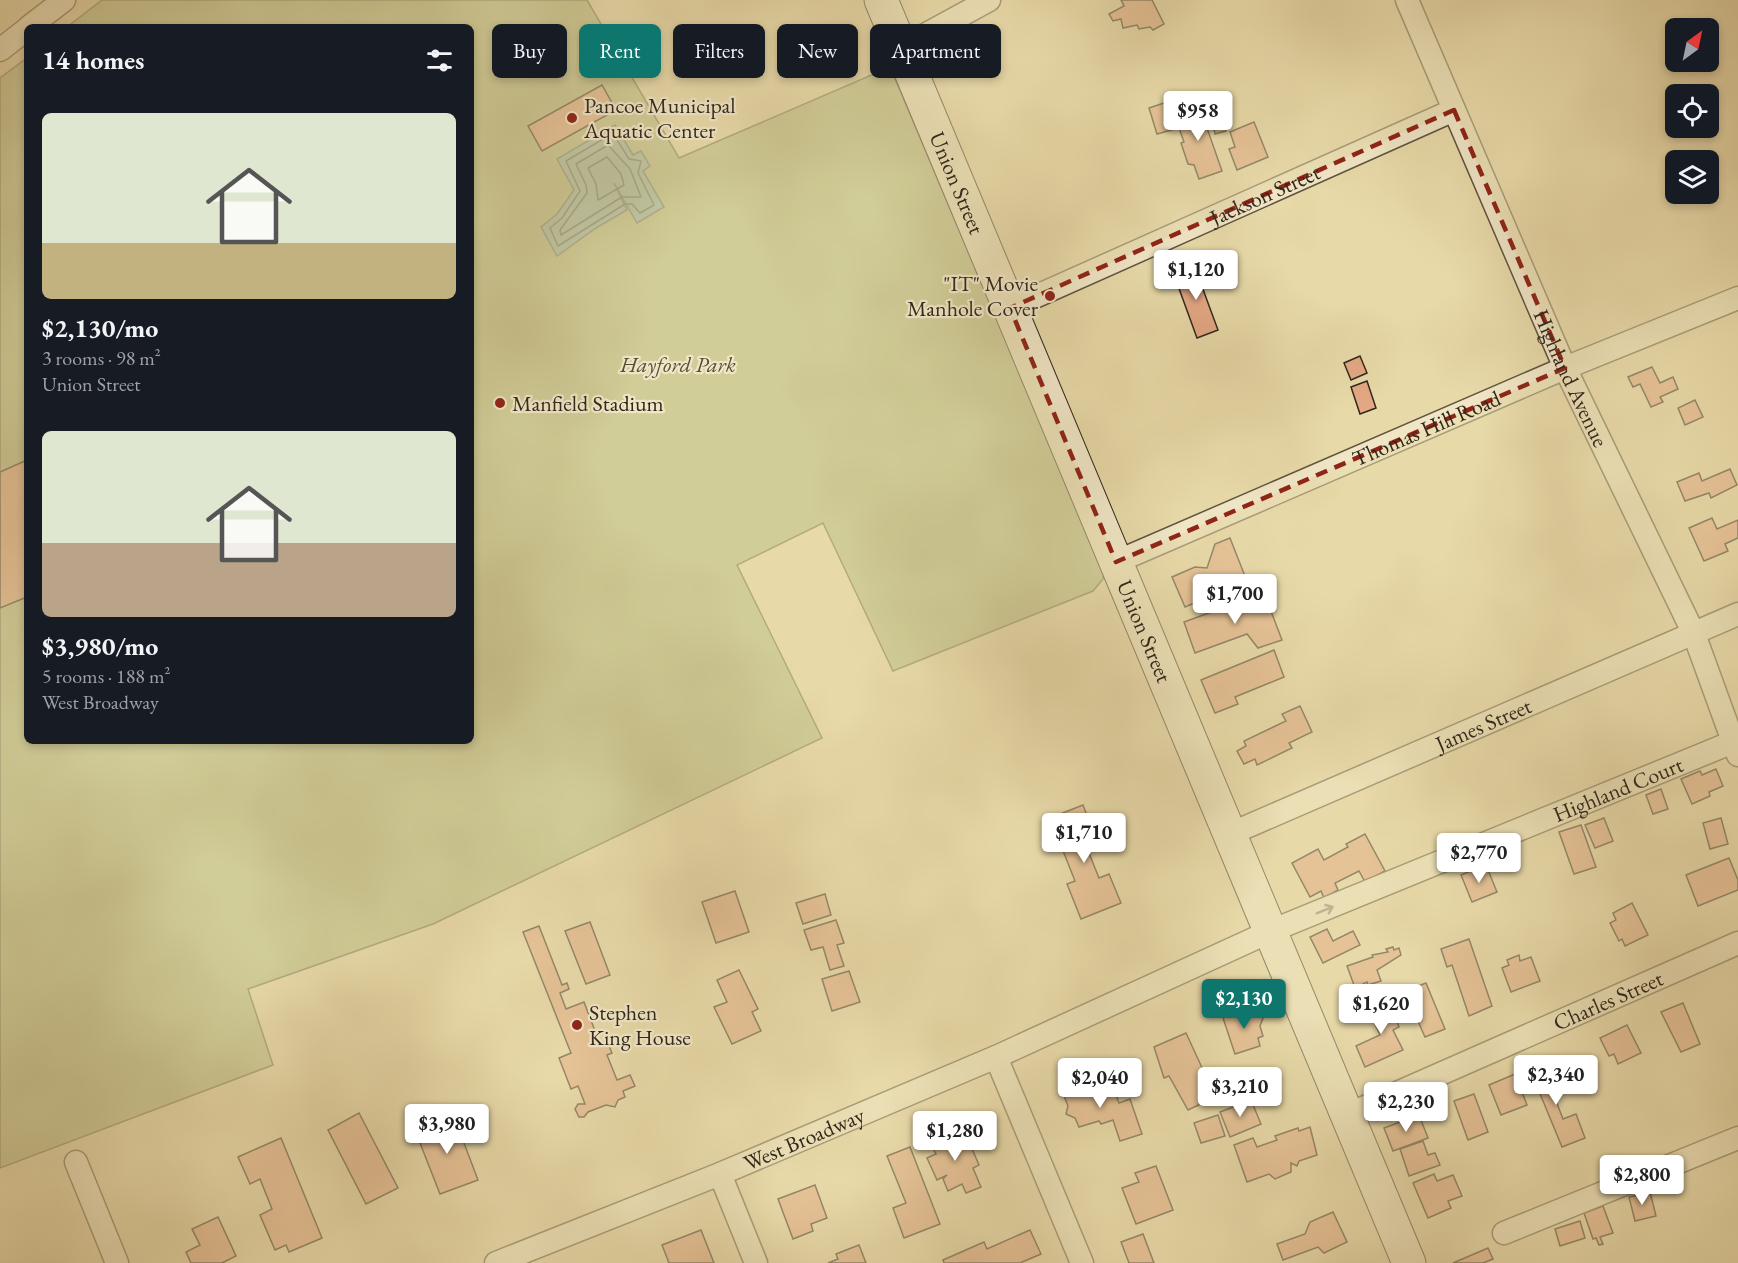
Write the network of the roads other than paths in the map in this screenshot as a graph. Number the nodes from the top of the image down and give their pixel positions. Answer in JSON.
{"nodes":[{"id":1,"x":64,"y":0,"type":"edge"},
{"id":2,"x":881,"y":0,"type":"edge"},
{"id":3,"x":989,"y":0,"type":"edge"},
{"id":4,"x":1407,"y":0,"type":"edge"},
{"id":5,"x":33,"y":24,"type":"edge"},
{"id":6,"x":891,"y":24,"type":"edge"},
{"id":7,"x":945,"y":24,"type":"edge"},
{"id":8,"x":24,"y":31,"type":"edge"},
{"id":9,"x":0,"y":50,"type":"edge"},
{"id":10,"x":914,"y":78,"type":"edge"},
{"id":11,"x":1454,"y":110,"type":"junction"},
{"id":12,"x":1738,"y":298,"type":"edge"},
{"id":13,"x":1010,"y":308,"type":"junction"},
{"id":14,"x":1565,"y":368,"type":"junction"},
{"id":15,"x":1116,"y":562,"type":"junction"},
{"id":16,"x":1738,"y":614,"type":"edge"},
{"id":17,"x":1694,"y":634,"type":"junction"},
{"id":18,"x":1736,"y":748,"type":"edge"},
{"id":19,"x":1230,"y":834,"type":"junction"},
{"id":20,"x":1270,"y":932,"type":"junction"},
{"id":21,"x":1738,"y":943,"type":"edge"},
{"id":22,"x":996,"y":1057,"type":"junction"},
{"id":23,"x":1347,"y":1115,"type":"junction"},
{"id":24,"x":1738,"y":1138,"type":"edge"},
{"id":25,"x":76,"y":1162,"type":"dead end"},
{"id":26,"x":720,"y":1174,"type":"junction"},
{"id":27,"x":1504,"y":1233,"type":"dead end"},
{"id":28,"x":117,"y":1263,"type":"edge"},
{"id":29,"x":496,"y":1263,"type":"edge"},
{"id":30,"x":756,"y":1263,"type":"edge"},
{"id":31,"x":1082,"y":1263,"type":"edge"},
{"id":32,"x":1409,"y":1263,"type":"edge"}],
"edges":[{"from":1,"to":5,"type":"street"},
{"from":2,"to":6,"type":"main road","name":"Union Street"},
{"from":3,"to":7,"type":"street"},
{"from":4,"to":11,"type":"street","name":"Highland Avenue"},
{"from":8,"to":9,"type":"street"},
{"from":10,"to":13,"type":"main road","name":"Union Street"},
{"from":11,"to":13,"type":"street","name":"Jackson Street"},
{"from":11,"to":14,"type":"street","name":"Highland Avenue"},
{"from":12,"to":14,"type":"street","name":"Thomas Hill Road"},
{"from":13,"to":15,"type":"main road","name":"Union Street"},
{"from":14,"to":15,"type":"street","name":"Thomas Hill Road"},
{"from":14,"to":17,"type":"street","name":"Highland Avenue"},
{"from":15,"to":19,"type":"main road","name":"Union Street"},
{"from":16,"to":17,"type":"street","name":"James Street"},
{"from":17,"to":18,"type":"street","name":"Highland Avenue"},
{"from":17,"to":19,"type":"street","name":"James Street"},
{"from":20,"to":18,"type":"street","name":"Highland Court","one_way":true},
{"from":19,"to":20,"type":"main road","name":"Union Street"},
{"from":20,"to":22,"type":"street","name":"West Broadway"},
{"from":20,"to":23,"type":"main road","name":"Union Street"},
{"from":21,"to":23,"type":"street","name":"Charles Street"},
{"from":22,"to":26,"type":"street","name":"West Broadway"},
{"from":22,"to":31,"type":"street"},
{"from":23,"to":32,"type":"main road","name":"Union Street"},
{"from":24,"to":27,"type":"street"},
{"from":25,"to":28,"type":"street"},
{"from":26,"to":29,"type":"street","name":"West Broadway"},
{"from":26,"to":30,"type":"street"}]}
